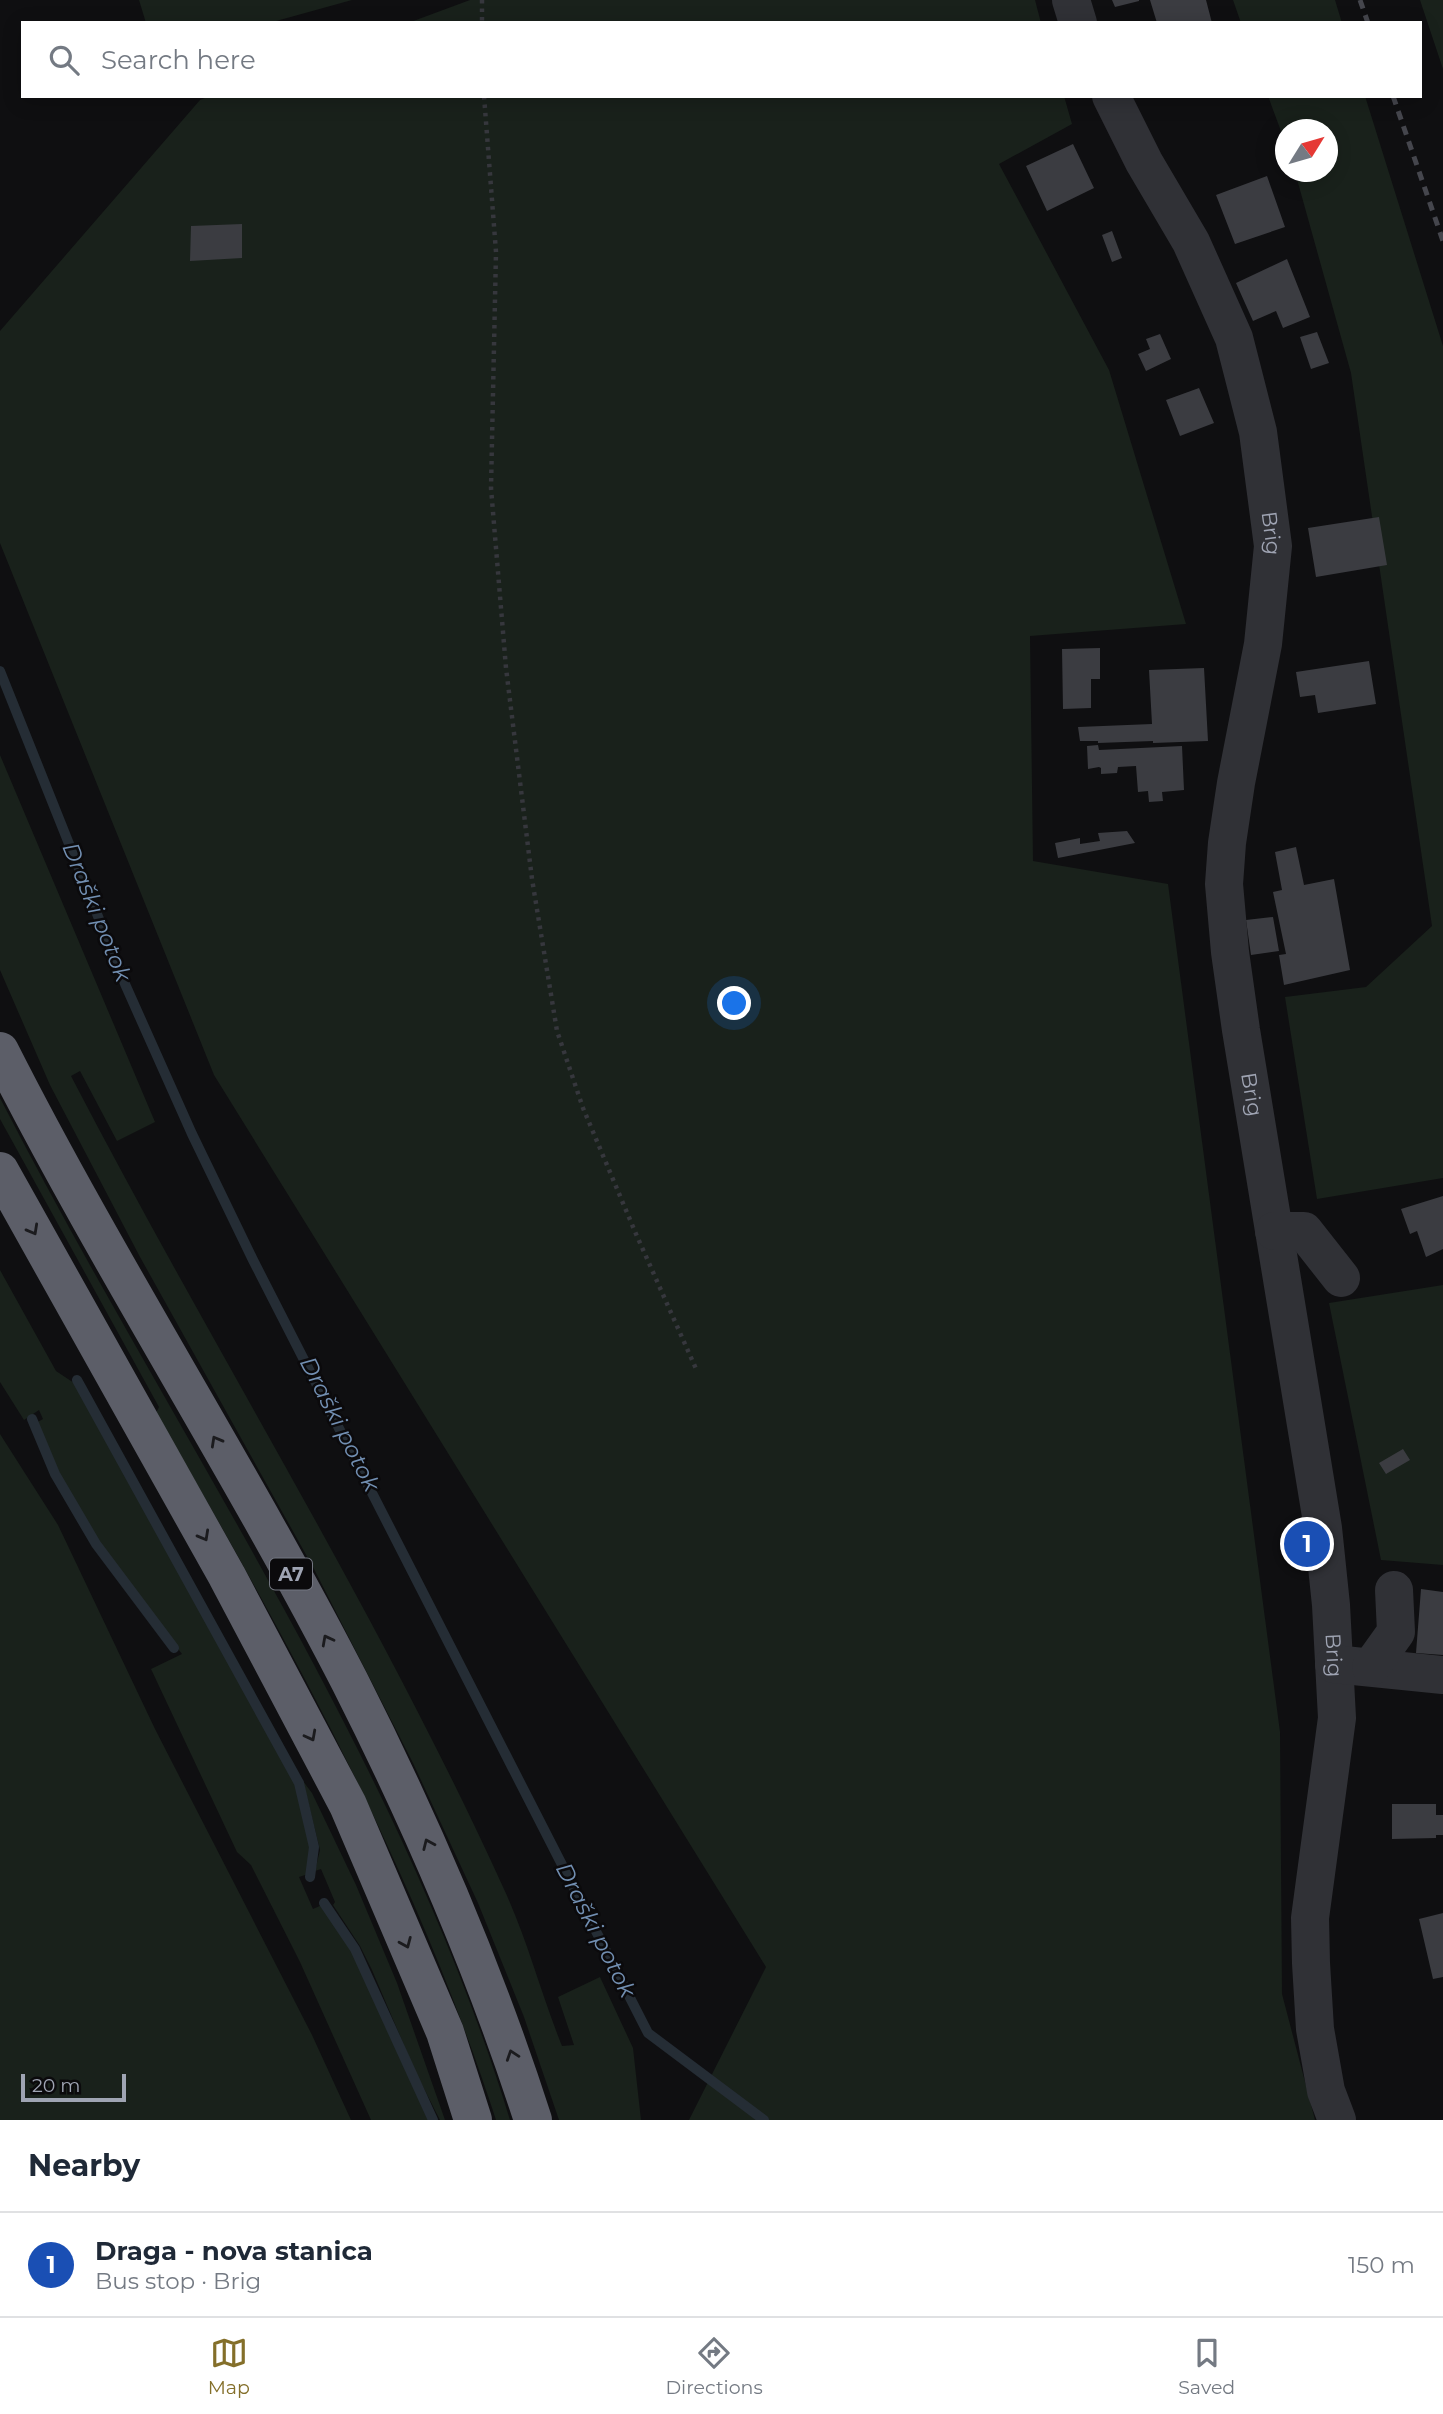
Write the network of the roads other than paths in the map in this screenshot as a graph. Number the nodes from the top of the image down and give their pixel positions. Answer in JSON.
{"nodes":[{"id":1,"x":1070,"y":0,"type":"edge"},
{"id":2,"x":1077,"y":21,"type":"edge"},
{"id":3,"x":1112,"y":98,"type":"edge"},
{"id":4,"x":0,"y":1051,"type":"edge"},
{"id":5,"x":0,"y":1171,"type":"edge"},
{"id":6,"x":1274,"y":1231,"type":"junction"},
{"id":7,"x":1341,"y":1278,"type":"dead end"},
{"id":8,"x":1394,"y":1590,"type":"dead end"},
{"id":9,"x":1352,"y":1666,"type":"junction"},
{"id":10,"x":1443,"y":1675,"type":"edge"},
{"id":11,"x":473,"y":2120,"type":"edge"},
{"id":12,"x":533,"y":2120,"type":"edge"},
{"id":13,"x":1337,"y":2120,"type":"edge"}],
"edges":[{"from":1,"to":2,"type":"street"},
{"from":3,"to":6,"type":"street","name":"Brig"},
{"from":12,"to":4,"type":"highway","number":"A7","one_way":true},
{"from":5,"to":11,"type":"highway","one_way":true},
{"from":6,"to":7,"type":"street"},
{"from":6,"to":9,"type":"street","name":"Brig"},
{"from":8,"to":9,"type":"street"},
{"from":9,"to":10,"type":"street"},
{"from":9,"to":13,"type":"street","name":"Brig"}]}
